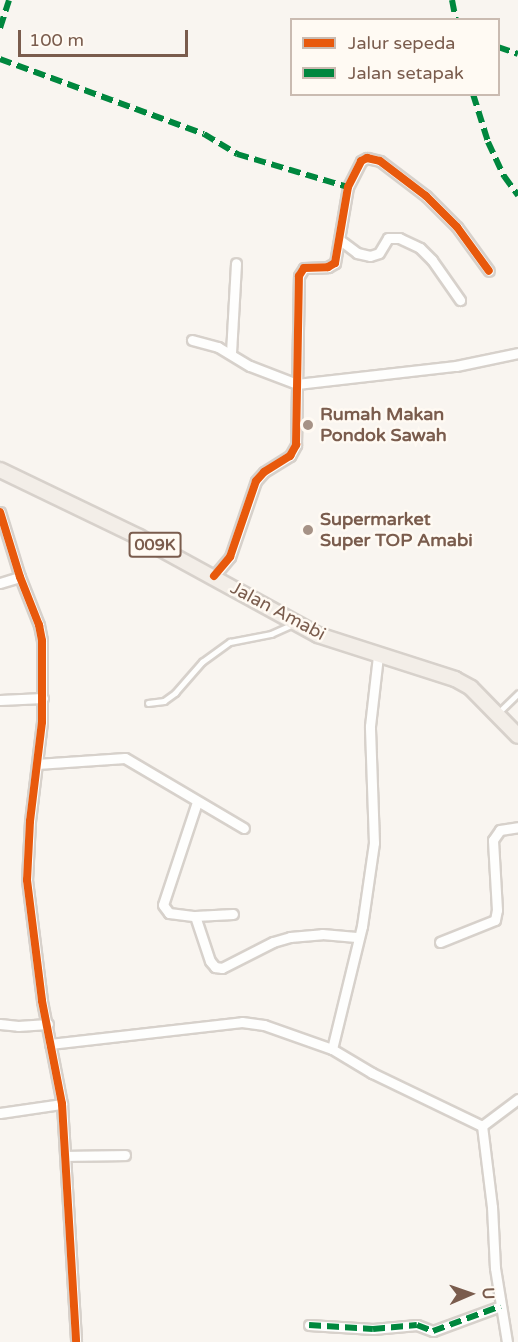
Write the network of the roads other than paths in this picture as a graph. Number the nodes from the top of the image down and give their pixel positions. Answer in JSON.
{"nodes":[{"id":1,"x":340,"y":240,"type":"junction"},
{"id":2,"x":236,"y":263,"type":"dead end"},
{"id":3,"x":489,"y":271,"type":"dead end"},
{"id":4,"x":460,"y":300,"type":"dead end"},
{"id":5,"x":192,"y":340,"type":"dead end"},
{"id":6,"x":231,"y":353,"type":"junction"},
{"id":7,"x":518,"y":353,"type":"edge"},
{"id":8,"x":297,"y":384,"type":"junction"},
{"id":9,"x":0,"y":470,"type":"edge"},
{"id":10,"x":0,"y":512,"type":"edge"},
{"id":11,"x":214,"y":576,"type":"junction"},
{"id":12,"x":20,"y":577,"type":"junction"},
{"id":13,"x":0,"y":583,"type":"edge"},
{"id":14,"x":306,"y":629,"type":"junction"},
{"id":15,"x":378,"y":656,"type":"junction"},
{"id":16,"x":518,"y":694,"type":"edge"},
{"id":17,"x":43,"y":698,"type":"junction"},
{"id":18,"x":0,"y":700,"type":"edge"},
{"id":19,"x":148,"y":703,"type":"dead end"},
{"id":20,"x":498,"y":713,"type":"junction"},
{"id":21,"x":518,"y":736,"type":"edge"},
{"id":22,"x":37,"y":764,"type":"junction"},
{"id":23,"x":197,"y":802,"type":"junction"},
{"id":24,"x":518,"y":827,"type":"edge"},
{"id":25,"x":244,"y":828,"type":"dead end"},
{"id":26,"x":233,"y":914,"type":"dead end"},
{"id":27,"x":195,"y":916,"type":"junction"},
{"id":28,"x":359,"y":937,"type":"junction"},
{"id":29,"x":440,"y":942,"type":"dead end"},
{"id":30,"x":0,"y":1024,"type":"edge"},
{"id":31,"x":48,"y":1024,"type":"junction"},
{"id":32,"x":50,"y":1044,"type":"junction"},
{"id":33,"x":332,"y":1049,"type":"junction"},
{"id":34,"x":518,"y":1099,"type":"edge"},
{"id":35,"x":62,"y":1104,"type":"junction"},
{"id":36,"x":0,"y":1113,"type":"edge"},
{"id":37,"x":482,"y":1126,"type":"junction"},
{"id":38,"x":125,"y":1155,"type":"dead end"},
{"id":39,"x":66,"y":1156,"type":"junction"},
{"id":40,"x":501,"y":1306,"type":"junction"},
{"id":41,"x":309,"y":1325,"type":"dead end"},
{"id":42,"x":76,"y":1342,"type":"edge"},
{"id":43,"x":507,"y":1342,"type":"edge"}],
"edges":[{"from":1,"to":3,"type":"street"},
{"from":1,"to":4,"type":"street"},
{"from":1,"to":8,"type":"street"},
{"from":2,"to":6,"type":"street"},
{"from":5,"to":6,"type":"street"},
{"from":6,"to":8,"type":"street"},
{"from":7,"to":8,"type":"street"},
{"from":8,"to":11,"type":"street"},
{"from":9,"to":11,"type":"main road","name":"Jalan Amabi","number":"009K"},
{"from":10,"to":12,"type":"street"},
{"from":11,"to":14,"type":"main road","name":"Jalan Amabi","number":"009K"},
{"from":12,"to":13,"type":"street"},
{"from":12,"to":17,"type":"street"},
{"from":14,"to":15,"type":"main road","name":"Jalan Amabi","number":"009K"},
{"from":14,"to":19,"type":"lane"},
{"from":15,"to":20,"type":"main road","name":"Jalan Amabi","number":"009K"},
{"from":15,"to":28,"type":"street"},
{"from":16,"to":20,"type":"lane"},
{"from":17,"to":18,"type":"street"},
{"from":17,"to":22,"type":"street"},
{"from":20,"to":21,"type":"main road","name":"Jalan Amabi","number":"009K"},
{"from":22,"to":23,"type":"street"},
{"from":22,"to":31,"type":"street"},
{"from":23,"to":25,"type":"street"},
{"from":23,"to":27,"type":"street"},
{"from":24,"to":29,"type":"street"},
{"from":26,"to":27,"type":"street"},
{"from":27,"to":28,"type":"street"},
{"from":28,"to":33,"type":"street"},
{"from":30,"to":31,"type":"street"},
{"from":31,"to":32,"type":"street"},
{"from":32,"to":33,"type":"street"},
{"from":32,"to":35,"type":"street"},
{"from":33,"to":37,"type":"street"},
{"from":34,"to":37,"type":"street"},
{"from":35,"to":36,"type":"street"},
{"from":35,"to":39,"type":"street"},
{"from":37,"to":40,"type":"street"},
{"from":38,"to":39,"type":"street"},
{"from":39,"to":42,"type":"street"},
{"from":40,"to":41,"type":"street"},
{"from":40,"to":43,"type":"street"}]}
